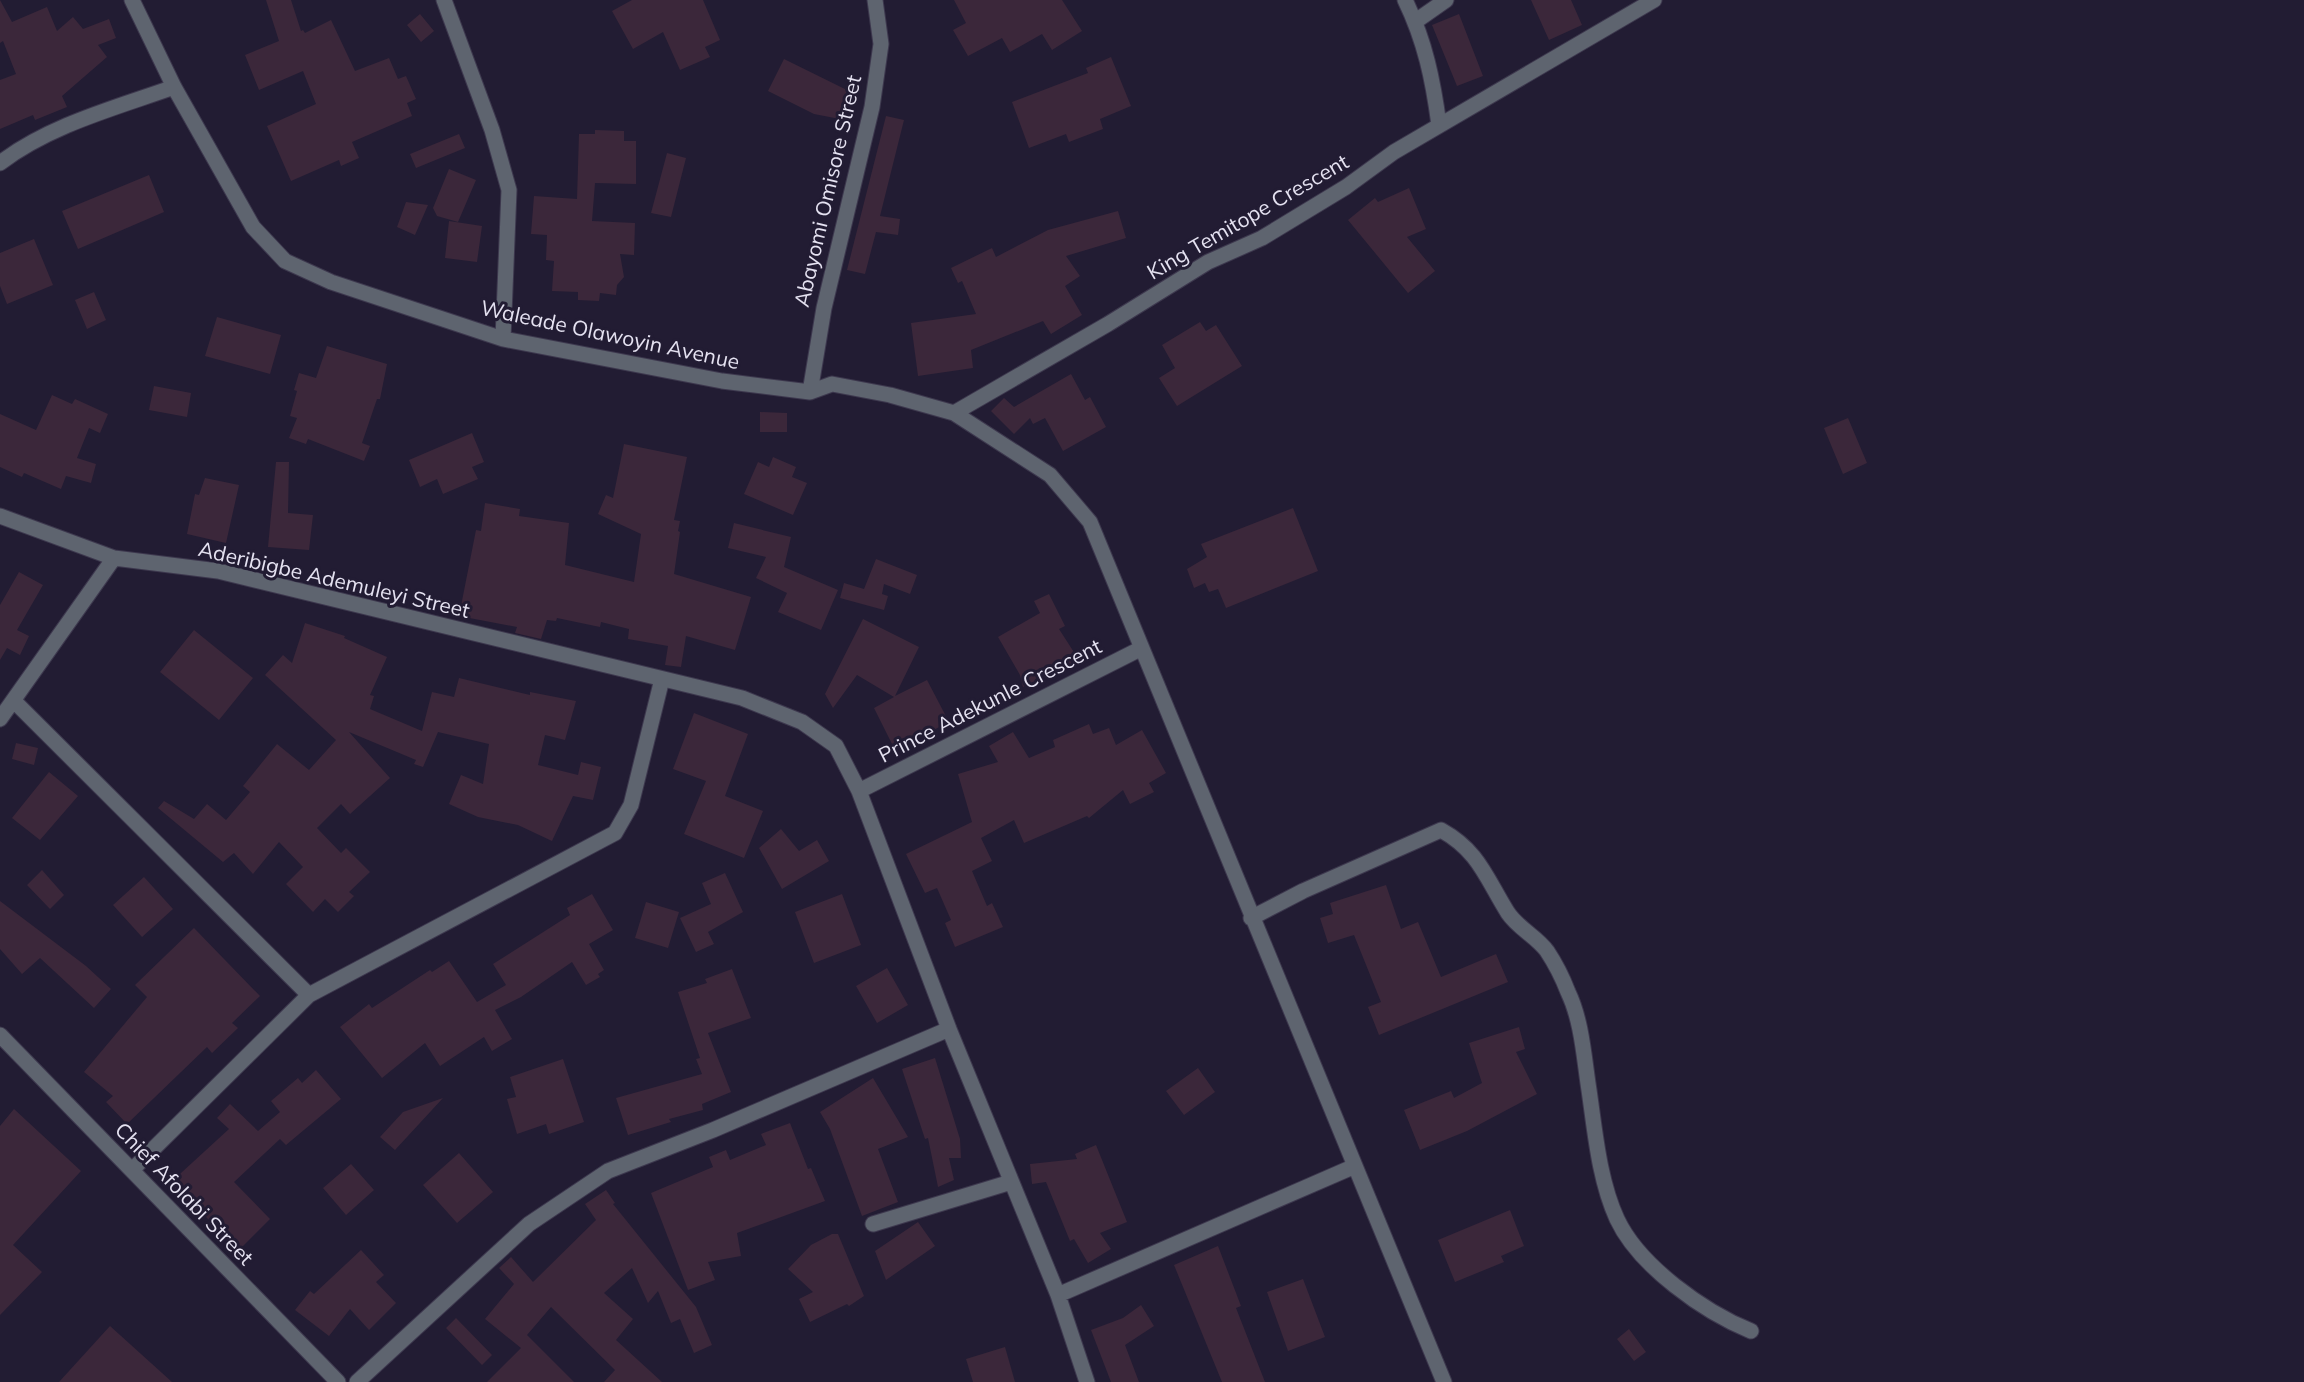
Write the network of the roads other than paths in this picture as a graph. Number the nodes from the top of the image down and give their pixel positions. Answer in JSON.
{"nodes":[{"id":1,"x":132,"y":0,"type":"edge"},
{"id":2,"x":444,"y":0,"type":"edge"},
{"id":3,"x":875,"y":0,"type":"edge"},
{"id":4,"x":1405,"y":0,"type":"edge"},
{"id":5,"x":1446,"y":0,"type":"edge"},
{"id":6,"x":1654,"y":0,"type":"edge"},
{"id":7,"x":1416,"y":21,"type":"junction"},
{"id":8,"x":174,"y":87,"type":"junction"},
{"id":9,"x":1439,"y":125,"type":"junction"},
{"id":10,"x":0,"y":163,"type":"edge"},
{"id":11,"x":503,"y":339,"type":"junction"},
{"id":12,"x":810,"y":392,"type":"junction"},
{"id":13,"x":954,"y":413,"type":"junction"},
{"id":14,"x":0,"y":516,"type":"edge"},
{"id":15,"x":114,"y":558,"type":"junction"},
{"id":16,"x":1140,"y":649,"type":"junction"},
{"id":17,"x":662,"y":679,"type":"junction"},
{"id":18,"x":14,"y":701,"type":"junction"},
{"id":19,"x":0,"y":719,"type":"edge"},
{"id":20,"x":859,"y":791,"type":"junction"},
{"id":21,"x":1251,"y":918,"type":"junction"},
{"id":22,"x":309,"y":995,"type":"junction"},
{"id":23,"x":949,"y":1029,"type":"junction"},
{"id":24,"x":0,"y":1035,"type":"edge"},
{"id":25,"x":1355,"y":1166,"type":"junction"},
{"id":26,"x":132,"y":1170,"type":"junction"},
{"id":27,"x":1011,"y":1182,"type":"junction"},
{"id":28,"x":873,"y":1224,"type":"dead end"},
{"id":29,"x":1058,"y":1295,"type":"junction"},
{"id":30,"x":1751,"y":1331,"type":"dead end"},
{"id":31,"x":338,"y":1382,"type":"edge"},
{"id":32,"x":357,"y":1382,"type":"edge"},
{"id":33,"x":1087,"y":1382,"type":"edge"},
{"id":34,"x":1444,"y":1382,"type":"edge"}],
"edges":[{"from":1,"to":8,"type":"street","name":"Waleade Olawoyin Avenue"},
{"from":2,"to":11,"type":"street"},
{"from":3,"to":12,"type":"street","name":"Abayomi Omisore Street"},
{"from":4,"to":7,"type":"street"},
{"from":5,"to":7,"type":"street"},
{"from":6,"to":9,"type":"street","name":"King Temitope Crescent"},
{"from":7,"to":9,"type":"street"},
{"from":8,"to":10,"type":"street"},
{"from":8,"to":11,"type":"street","name":"Waleade Olawoyin Avenue"},
{"from":9,"to":13,"type":"street","name":"King Temitope Crescent"},
{"from":11,"to":12,"type":"street","name":"Waleade Olawoyin Avenue"},
{"from":12,"to":13,"type":"street"},
{"from":13,"to":16,"type":"street"},
{"from":14,"to":15,"type":"street","name":"Aderibigbe Ademuleyi Street"},
{"from":15,"to":17,"type":"street","name":"Aderibigbe Ademuleyi Street"},
{"from":15,"to":18,"type":"street"},
{"from":16,"to":20,"type":"street","name":"Prince Adekunle Crescent"},
{"from":16,"to":21,"type":"street"},
{"from":17,"to":20,"type":"street","name":"Aderibigbe Ademuleyi Street"},
{"from":17,"to":22,"type":"street"},
{"from":18,"to":19,"type":"street"},
{"from":18,"to":22,"type":"street"},
{"from":20,"to":23,"type":"street","name":"Aderibigbe Ademuleyi Street"},
{"from":21,"to":25,"type":"street"},
{"from":21,"to":30,"type":"street"},
{"from":22,"to":26,"type":"street"},
{"from":23,"to":27,"type":"street","name":"Aderibigbe Ademuleyi Street"},
{"from":23,"to":32,"type":"street"},
{"from":24,"to":26,"type":"street","name":"Chief Afolabi Street"},
{"from":25,"to":29,"type":"street"},
{"from":25,"to":34,"type":"street"},
{"from":26,"to":31,"type":"street","name":"Chief Afolabi Street"},
{"from":27,"to":28,"type":"street"},
{"from":27,"to":29,"type":"street","name":"Aderibigbe Ademuleyi Street"},
{"from":29,"to":33,"type":"street","name":"Aderibigbe Ademuleyi Street"}]}
